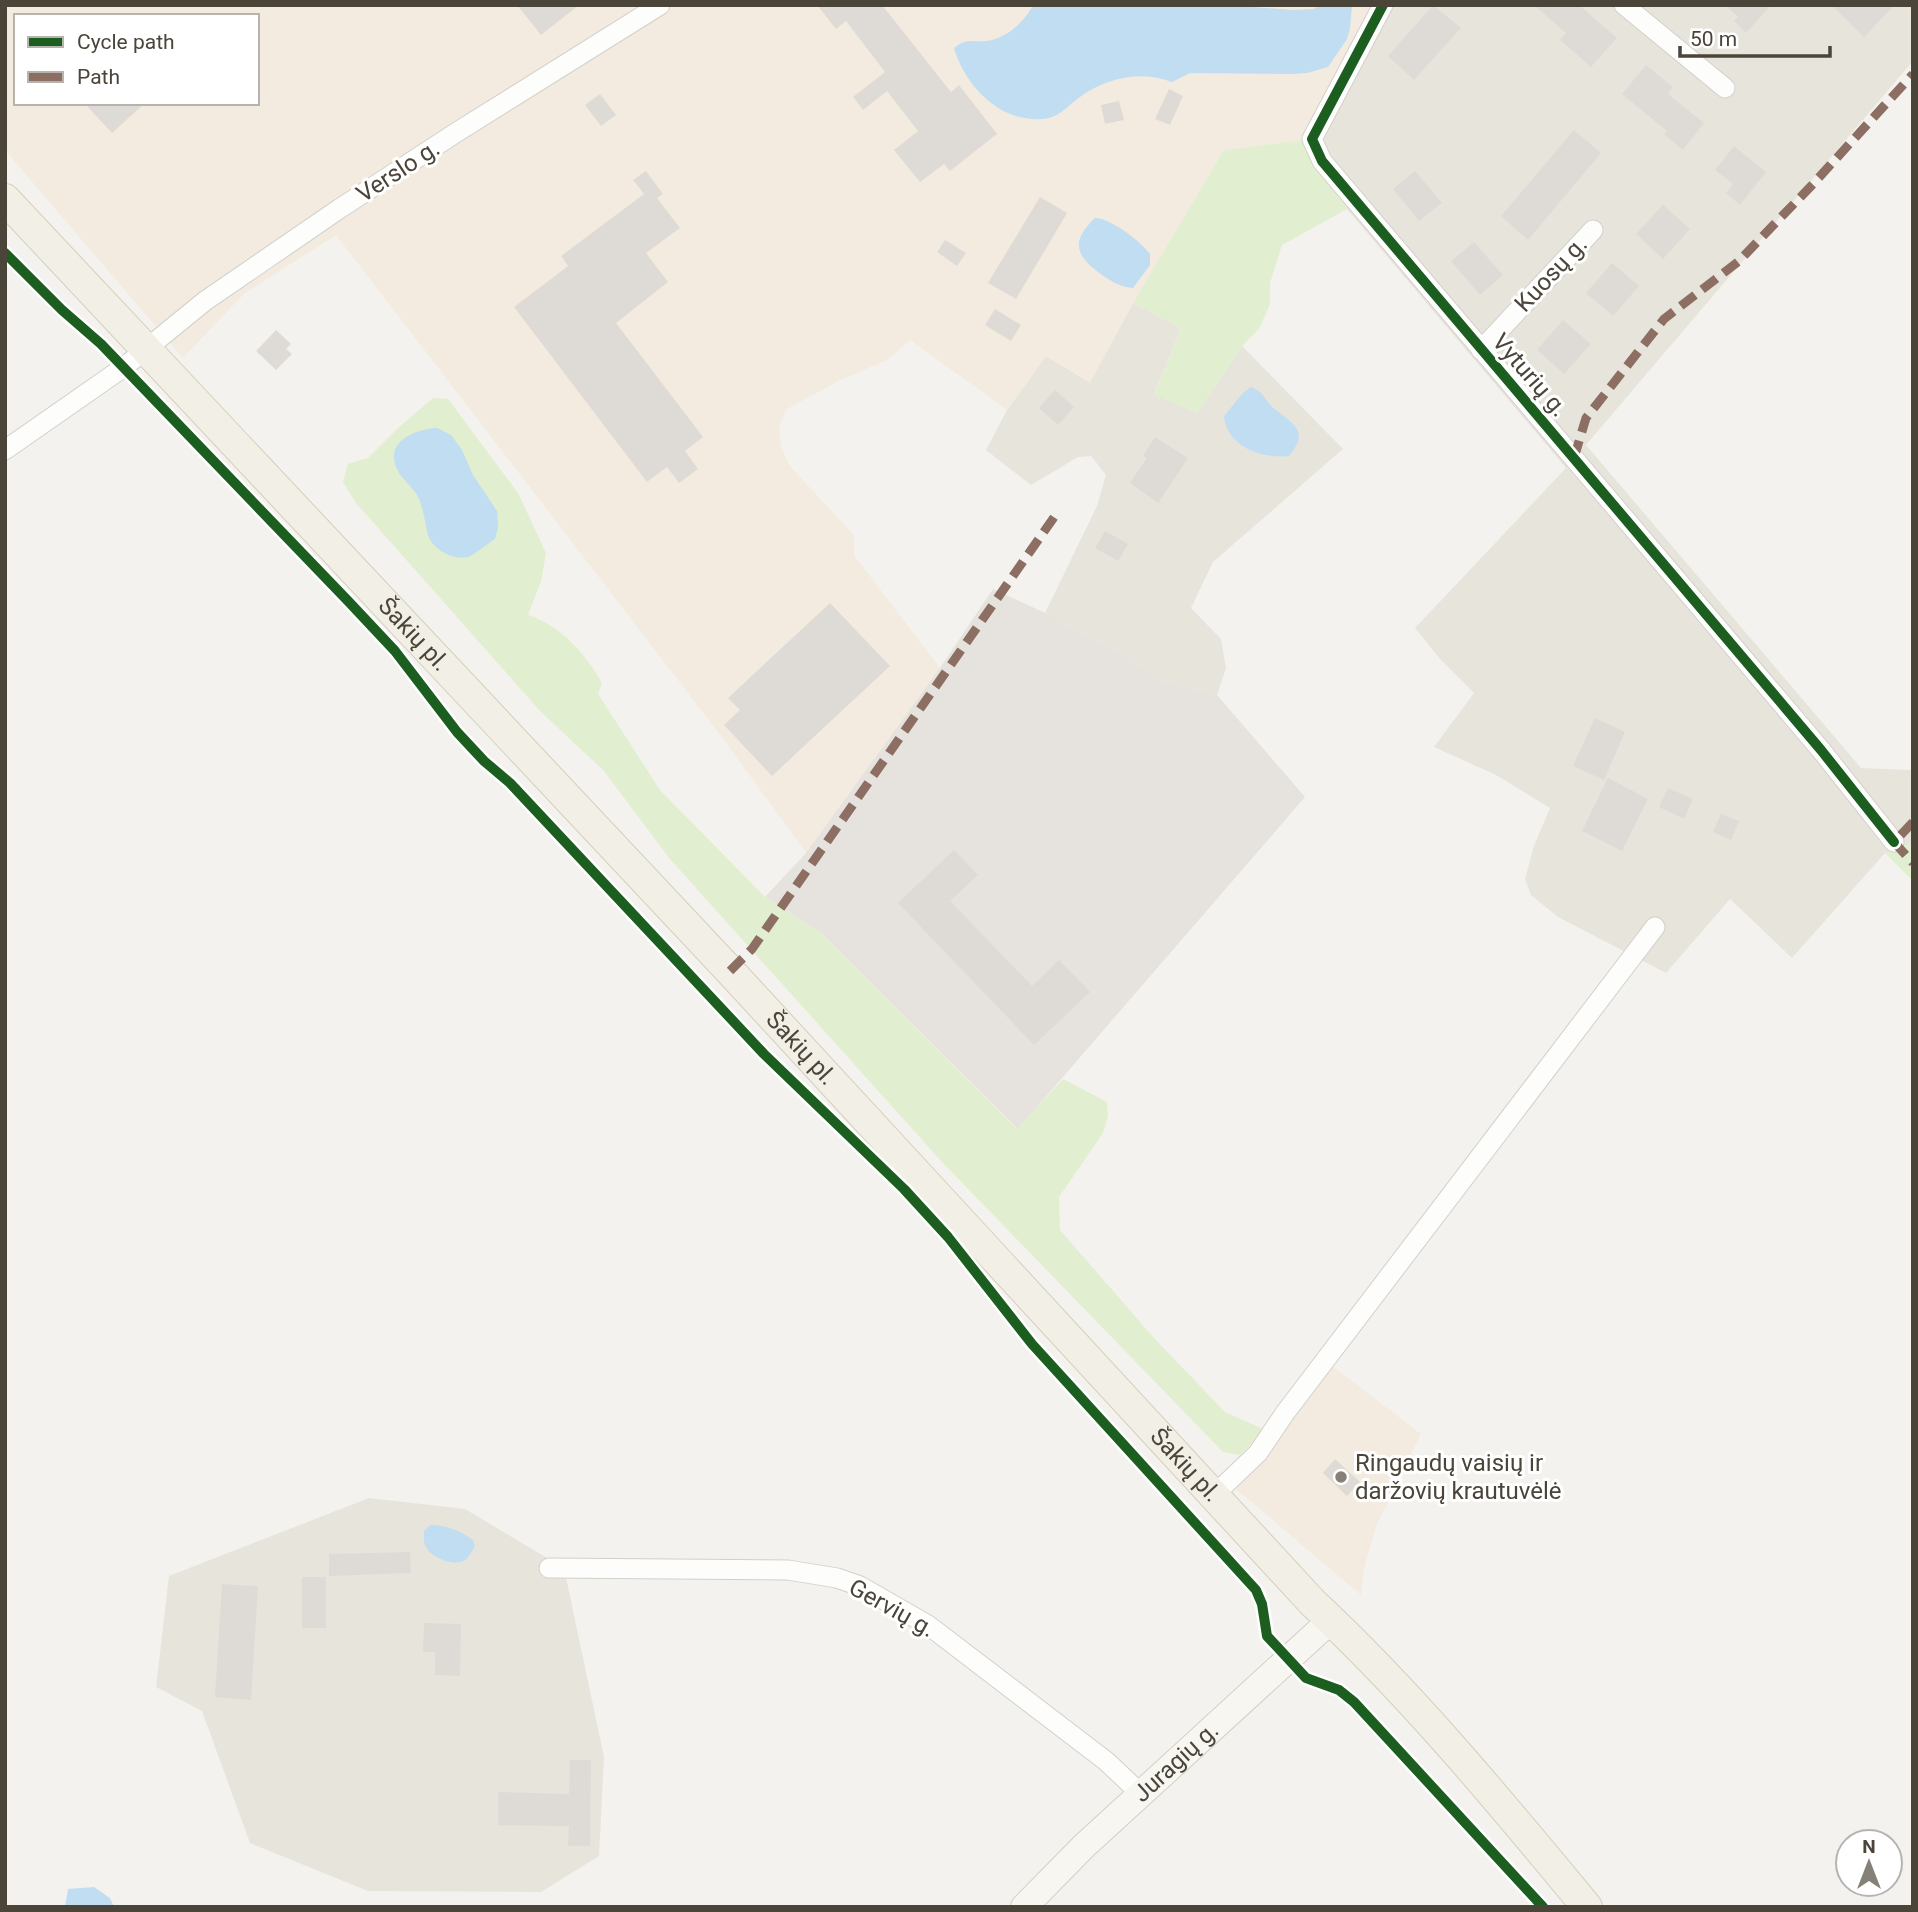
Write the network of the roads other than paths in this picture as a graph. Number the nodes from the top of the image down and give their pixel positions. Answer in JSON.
{"nodes":[{"id":1,"x":660,"y":5,"type":"edge"},
{"id":2,"x":1383,"y":5,"type":"edge"},
{"id":3,"x":1625,"y":5,"type":"edge"},
{"id":4,"x":1724,"y":89,"type":"dead end"},
{"id":5,"x":5,"y":200,"type":"edge"},
{"id":6,"x":1593,"y":230,"type":"dead end"},
{"id":7,"x":145,"y":350,"type":"junction"},
{"id":8,"x":1481,"y":350,"type":"junction"},
{"id":9,"x":5,"y":450,"type":"edge"},
{"id":10,"x":1894,"y":842,"type":"dead end"},
{"id":11,"x":1655,"y":927,"type":"dead end"},
{"id":12,"x":1213,"y":1496,"type":"junction"},
{"id":13,"x":549,"y":1568,"type":"dead end"},
{"id":14,"x":1331,"y":1620,"type":"junction"},
{"id":15,"x":1140,"y":1793,"type":"junction"},
{"id":16,"x":1024,"y":1907,"type":"edge"},
{"id":17,"x":1587,"y":1907,"type":"edge"}],
"edges":[{"from":1,"to":7,"type":"street","name":"Verslo g."},
{"from":2,"to":8,"type":"street","name":"Vyturių g."},
{"from":3,"to":4,"type":"street"},
{"from":5,"to":7,"type":"main road","name":"Šakių pl."},
{"from":6,"to":8,"type":"street","name":"Kuosų g."},
{"from":7,"to":9,"type":"street","name":"Verslo g."},
{"from":7,"to":12,"type":"main road","name":"Šakių pl."},
{"from":8,"to":10,"type":"street","name":"Vyturių g."},
{"from":11,"to":12,"type":"street"},
{"from":12,"to":14,"type":"main road","name":"Šakių pl."},
{"from":13,"to":15,"type":"street","name":"Gervių g."},
{"from":14,"to":15,"type":"main road","name":"Juragių g."},
{"from":14,"to":17,"type":"main road","name":"Šakių pl."},
{"from":15,"to":16,"type":"main road","name":"Juragių g."}]}
